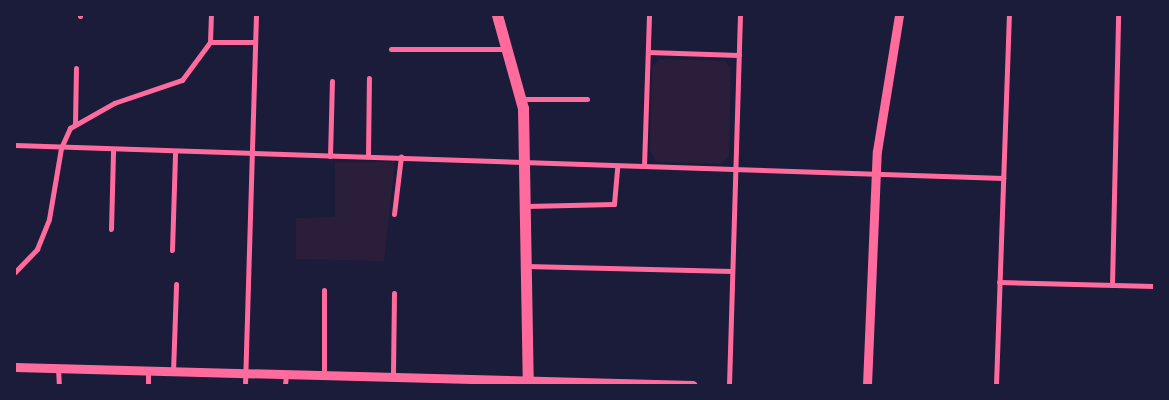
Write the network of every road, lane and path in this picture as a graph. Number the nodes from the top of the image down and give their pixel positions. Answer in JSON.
{"nodes":[{"id":1,"x":211,"y":15,"type":"edge"},
{"id":2,"x":256,"y":15,"type":"edge"},
{"id":3,"x":497,"y":15,"type":"edge"},
{"id":4,"x":650,"y":15,"type":"edge"},
{"id":5,"x":740,"y":15,"type":"edge"},
{"id":6,"x":899,"y":15,"type":"edge"},
{"id":7,"x":1009,"y":15,"type":"edge"},
{"id":8,"x":1118,"y":15,"type":"edge"},
{"id":9,"x":210,"y":42,"type":"junction"},
{"id":10,"x":255,"y":42,"type":"junction"},
{"id":11,"x":390,"y":49,"type":"dead end"},
{"id":12,"x":509,"y":49,"type":"junction"},
{"id":13,"x":648,"y":52,"type":"junction"},
{"id":14,"x":739,"y":55,"type":"junction"},
{"id":15,"x":76,"y":68,"type":"dead end"},
{"id":16,"x":368,"y":78,"type":"dead end"},
{"id":17,"x":332,"y":81,"type":"dead end"},
{"id":18,"x":521,"y":99,"type":"junction"},
{"id":19,"x":587,"y":99,"type":"dead end"},
{"id":20,"x":75,"y":124,"type":"junction"},
{"id":21,"x":15,"y":145,"type":"edge"},
{"id":22,"x":60,"y":148,"type":"junction"},
{"id":23,"x":113,"y":150,"type":"junction"},
{"id":24,"x":175,"y":153,"type":"junction"},
{"id":25,"x":252,"y":156,"type":"junction"},
{"id":26,"x":330,"y":156,"type":"junction"},
{"id":27,"x":368,"y":156,"type":"junction"},
{"id":28,"x":401,"y":156,"type":"junction"},
{"id":29,"x":526,"y":163,"type":"junction"},
{"id":30,"x":617,"y":166,"type":"junction"},
{"id":31,"x":644,"y":166,"type":"junction"},
{"id":32,"x":736,"y":169,"type":"junction"},
{"id":33,"x":876,"y":175,"type":"junction"},
{"id":34,"x":1003,"y":178,"type":"junction"},
{"id":35,"x":526,"y":206,"type":"junction"},
{"id":36,"x":394,"y":214,"type":"dead end"},
{"id":37,"x":111,"y":229,"type":"dead end"},
{"id":38,"x":172,"y":250,"type":"dead end"},
{"id":39,"x":526,"y":266,"type":"junction"},
{"id":40,"x":732,"y":271,"type":"junction"},
{"id":41,"x":15,"y":272,"type":"edge"},
{"id":42,"x":999,"y":282,"type":"junction"},
{"id":43,"x":176,"y":284,"type":"dead end"},
{"id":44,"x":1112,"y":284,"type":"junction"},
{"id":45,"x":1154,"y":286,"type":"edge"},
{"id":46,"x":324,"y":290,"type":"dead end"},
{"id":47,"x":394,"y":293,"type":"dead end"},
{"id":48,"x":15,"y":366,"type":"edge"},
{"id":49,"x":58,"y":368,"type":"junction"},
{"id":50,"x":148,"y":371,"type":"junction"},
{"id":51,"x":173,"y":372,"type":"junction"},
{"id":52,"x":246,"y":374,"type":"junction"},
{"id":53,"x":286,"y":374,"type":"junction"},
{"id":54,"x":324,"y":374,"type":"junction"},
{"id":55,"x":393,"y":374,"type":"junction"},
{"id":56,"x":528,"y":382,"type":"edge"},
{"id":57,"x":635,"y":384,"type":"edge"},
{"id":58,"x":58,"y":385,"type":"edge"},
{"id":59,"x":148,"y":385,"type":"edge"},
{"id":60,"x":245,"y":385,"type":"edge"},
{"id":61,"x":285,"y":385,"type":"edge"},
{"id":62,"x":693,"y":385,"type":"edge"},
{"id":63,"x":729,"y":385,"type":"edge"},
{"id":64,"x":867,"y":385,"type":"edge"},
{"id":65,"x":996,"y":385,"type":"edge"}],
"edges":[{"from":1,"to":9,"type":"street"},
{"from":2,"to":10,"type":"street"},
{"from":3,"to":12,"type":"main road"},
{"from":4,"to":13,"type":"street"},
{"from":5,"to":14,"type":"street"},
{"from":6,"to":33,"type":"street"},
{"from":7,"to":34,"type":"street"},
{"from":8,"to":44,"type":"street"},
{"from":9,"to":10,"type":"street"},
{"from":9,"to":20,"type":"street"},
{"from":10,"to":25,"type":"street"},
{"from":11,"to":12,"type":"street"},
{"from":12,"to":18,"type":"main road"},
{"from":13,"to":14,"type":"street"},
{"from":13,"to":31,"type":"street"},
{"from":14,"to":32,"type":"street"},
{"from":15,"to":20,"type":"street"},
{"from":16,"to":27,"type":"street"},
{"from":17,"to":26,"type":"street"},
{"from":18,"to":19,"type":"street"},
{"from":18,"to":29,"type":"main road"},
{"from":20,"to":22,"type":"street"},
{"from":21,"to":22,"type":"street"},
{"from":22,"to":23,"type":"street"},
{"from":22,"to":41,"type":"street"},
{"from":23,"to":24,"type":"street"},
{"from":23,"to":37,"type":"street"},
{"from":24,"to":25,"type":"street"},
{"from":24,"to":38,"type":"street"},
{"from":25,"to":26,"type":"street"},
{"from":25,"to":52,"type":"street"},
{"from":26,"to":27,"type":"street"},
{"from":27,"to":28,"type":"street"},
{"from":28,"to":29,"type":"street"},
{"from":28,"to":36,"type":"street"},
{"from":29,"to":30,"type":"street"},
{"from":29,"to":35,"type":"main road"},
{"from":30,"to":31,"type":"street"},
{"from":30,"to":35,"type":"street"},
{"from":31,"to":32,"type":"street"},
{"from":32,"to":33,"type":"street"},
{"from":32,"to":40,"type":"street"},
{"from":33,"to":34,"type":"street"},
{"from":33,"to":64,"type":"street"},
{"from":34,"to":42,"type":"street"},
{"from":35,"to":39,"type":"main road"},
{"from":39,"to":40,"type":"street"},
{"from":39,"to":56,"type":"main road"},
{"from":40,"to":63,"type":"street"},
{"from":42,"to":44,"type":"street"},
{"from":42,"to":65,"type":"street"},
{"from":43,"to":51,"type":"street"},
{"from":44,"to":45,"type":"street"},
{"from":46,"to":54,"type":"street"},
{"from":47,"to":55,"type":"street"},
{"from":48,"to":49,"type":"street"},
{"from":49,"to":50,"type":"street"},
{"from":49,"to":58,"type":"street"},
{"from":50,"to":51,"type":"street"},
{"from":50,"to":59,"type":"street"},
{"from":51,"to":52,"type":"street"},
{"from":52,"to":53,"type":"street"},
{"from":52,"to":60,"type":"street"},
{"from":53,"to":54,"type":"street"},
{"from":53,"to":61,"type":"street"},
{"from":54,"to":55,"type":"street"},
{"from":55,"to":56,"type":"street"},
{"from":56,"to":57,"type":"street"},
{"from":57,"to":62,"type":"street"}]}
